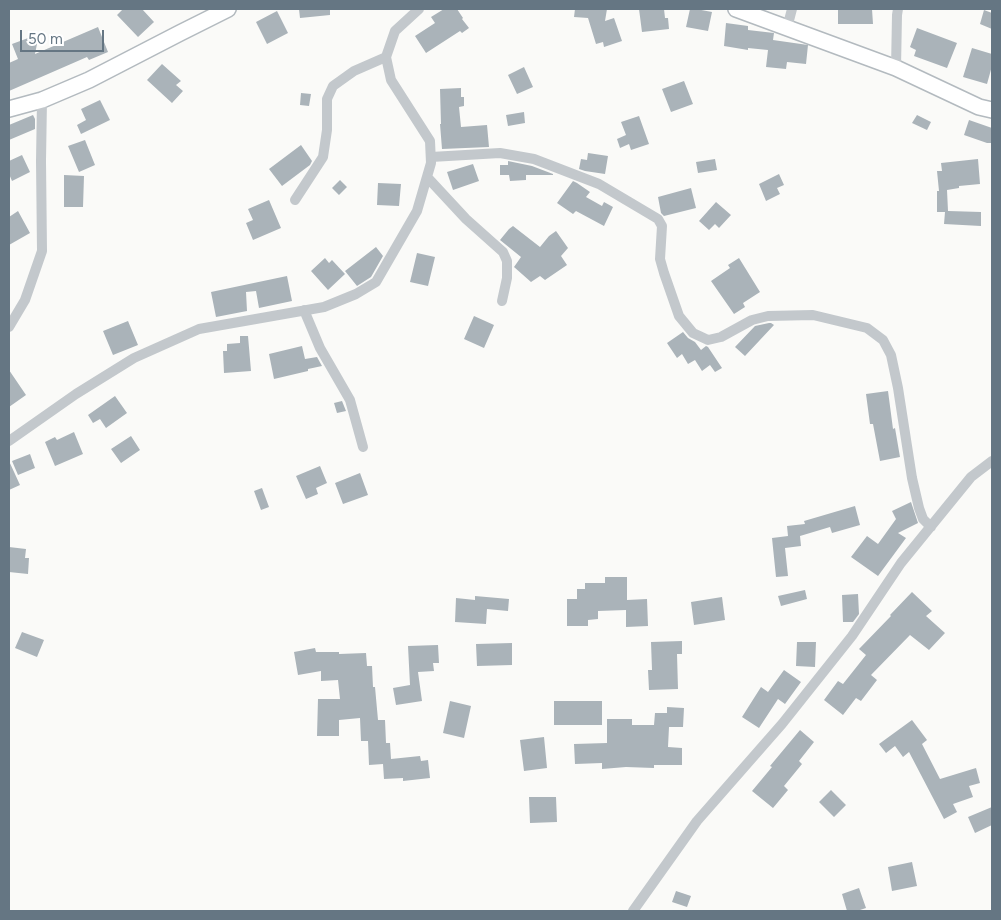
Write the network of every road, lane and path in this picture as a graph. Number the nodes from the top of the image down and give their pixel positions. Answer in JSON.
{"nodes":[{"id":1,"x":228,"y":9,"type":"edge"},
{"id":2,"x":419,"y":9,"type":"edge"},
{"id":3,"x":736,"y":9,"type":"edge"},
{"id":4,"x":792,"y":9,"type":"edge"},
{"id":5,"x":898,"y":9,"type":"edge"},
{"id":6,"x":787,"y":28,"type":"junction"},
{"id":7,"x":386,"y":57,"type":"junction"},
{"id":8,"x":896,"y":68,"type":"junction"},
{"id":9,"x":42,"y":100,"type":"junction"},
{"id":10,"x":9,"y":109,"type":"edge"},
{"id":11,"x":992,"y":110,"type":"edge"},
{"id":12,"x":431,"y":157,"type":"junction"},
{"id":13,"x":427,"y":177,"type":"junction"},
{"id":14,"x":295,"y":200,"type":"dead end"},
{"id":15,"x":502,"y":302,"type":"dead end"},
{"id":16,"x":304,"y":310,"type":"junction"},
{"id":17,"x":9,"y":327,"type":"edge"},
{"id":18,"x":9,"y":441,"type":"edge"},
{"id":19,"x":363,"y":447,"type":"dead end"},
{"id":20,"x":992,"y":461,"type":"edge"},
{"id":21,"x":931,"y":527,"type":"junction"},
{"id":22,"x":633,"y":911,"type":"edge"}],
"edges":[{"from":1,"to":9,"type":"main road"},
{"from":2,"to":7,"type":"street"},
{"from":3,"to":6,"type":"main road"},
{"from":4,"to":6,"type":"street"},
{"from":5,"to":8,"type":"street"},
{"from":6,"to":8,"type":"main road"},
{"from":7,"to":12,"type":"street"},
{"from":7,"to":14,"type":"street"},
{"from":8,"to":11,"type":"main road"},
{"from":9,"to":10,"type":"main road"},
{"from":9,"to":17,"type":"street"},
{"from":12,"to":13,"type":"street"},
{"from":12,"to":21,"type":"street"},
{"from":13,"to":15,"type":"street"},
{"from":13,"to":16,"type":"street"},
{"from":16,"to":18,"type":"street"},
{"from":16,"to":19,"type":"street"},
{"from":20,"to":21,"type":"street"},
{"from":21,"to":22,"type":"street"}]}
